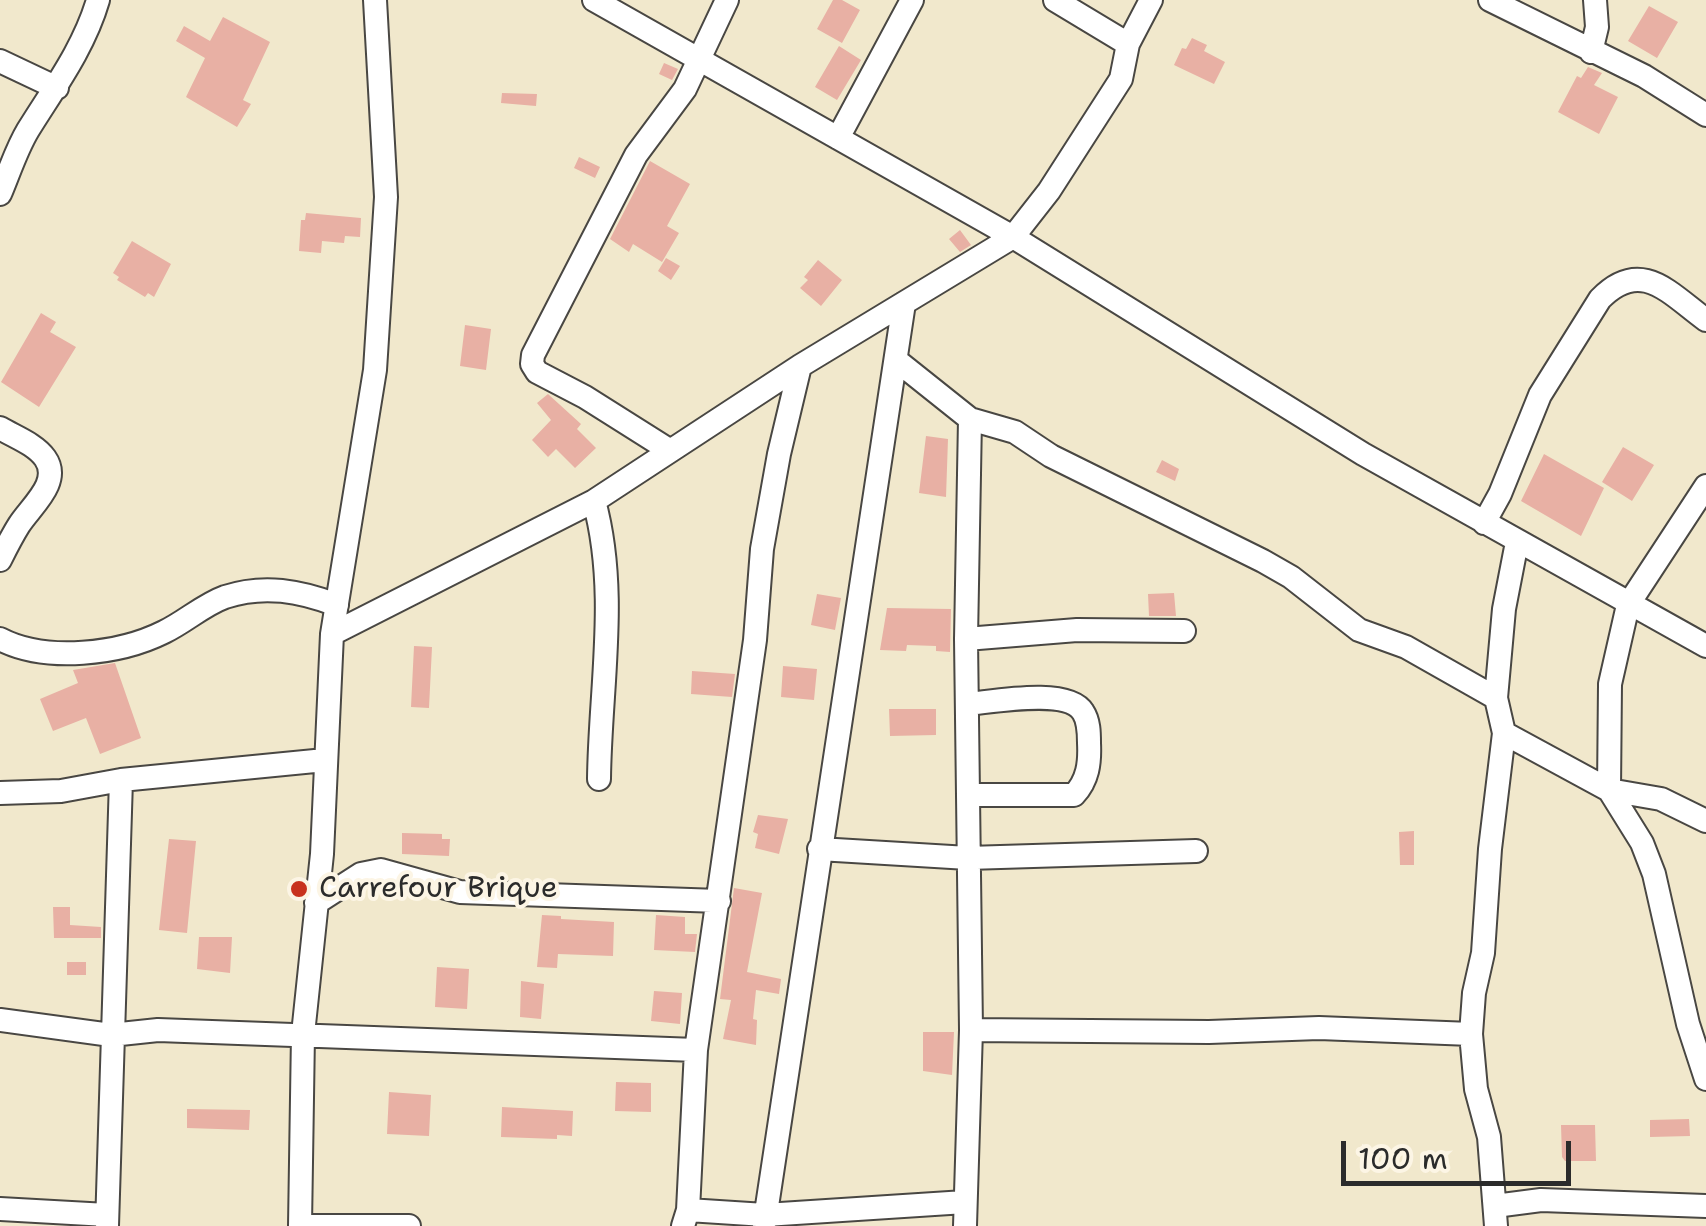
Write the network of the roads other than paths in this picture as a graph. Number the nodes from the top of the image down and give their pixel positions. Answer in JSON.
{"nodes":[{"id":1,"x":98,"y":0,"type":"edge"},
{"id":2,"x":375,"y":0,"type":"edge"},
{"id":3,"x":594,"y":0,"type":"edge"},
{"id":4,"x":728,"y":0,"type":"edge"},
{"id":5,"x":912,"y":0,"type":"edge"},
{"id":6,"x":1054,"y":0,"type":"edge"},
{"id":7,"x":1150,"y":0,"type":"edge"},
{"id":8,"x":1490,"y":0,"type":"edge"},
{"id":9,"x":1595,"y":0,"type":"edge"},
{"id":10,"x":1128,"y":44,"type":"junction"},
{"id":11,"x":1591,"y":52,"type":"junction"},
{"id":12,"x":700,"y":60,"type":"junction"},
{"id":13,"x":0,"y":61,"type":"edge"},
{"id":14,"x":57,"y":88,"type":"junction"},
{"id":15,"x":1706,"y":115,"type":"edge"},
{"id":16,"x":838,"y":138,"type":"junction"},
{"id":17,"x":0,"y":194,"type":"edge"},
{"id":18,"x":1014,"y":237,"type":"junction"},
{"id":19,"x":904,"y":303,"type":"junction"},
{"id":20,"x":1706,"y":320,"type":"edge"},
{"id":21,"x":896,"y":360,"type":"junction"},
{"id":22,"x":800,"y":366,"type":"junction"},
{"id":23,"x":970,"y":419,"type":"junction"},
{"id":24,"x":0,"y":428,"type":"edge"},
{"id":25,"x":670,"y":450,"type":"junction"},
{"id":26,"x":1703,"y":500,"type":"edge"},
{"id":27,"x":594,"y":501,"type":"junction"},
{"id":28,"x":1484,"y":523,"type":"junction"},
{"id":29,"x":1517,"y":542,"type":"junction"},
{"id":30,"x":0,"y":560,"type":"edge"},
{"id":31,"x":337,"y":605,"type":"junction"},
{"id":32,"x":1628,"y":605,"type":"junction"},
{"id":33,"x":1184,"y":631,"type":"dead end"},
{"id":34,"x":332,"y":634,"type":"junction"},
{"id":35,"x":0,"y":639,"type":"edge"},
{"id":36,"x":966,"y":639,"type":"junction"},
{"id":37,"x":1706,"y":646,"type":"edge"},
{"id":38,"x":1496,"y":698,"type":"junction"},
{"id":39,"x":967,"y":704,"type":"junction"},
{"id":40,"x":1504,"y":733,"type":"junction"},
{"id":41,"x":325,"y":760,"type":"junction"},
{"id":42,"x":120,"y":780,"type":"junction"},
{"id":43,"x":599,"y":780,"type":"dead end"},
{"id":44,"x":1609,"y":790,"type":"junction"},
{"id":45,"x":0,"y":793,"type":"edge"},
{"id":46,"x":968,"y":795,"type":"junction"},
{"id":47,"x":1706,"y":821,"type":"edge"},
{"id":48,"x":819,"y":850,"type":"junction"},
{"id":49,"x":1196,"y":851,"type":"dead end"},
{"id":50,"x":968,"y":858,"type":"junction"},
{"id":51,"x":719,"y":901,"type":"junction"},
{"id":52,"x":316,"y":903,"type":"junction"},
{"id":53,"x":0,"y":1020,"type":"edge"},
{"id":54,"x":972,"y":1030,"type":"junction"},
{"id":55,"x":303,"y":1034,"type":"junction"},
{"id":56,"x":1470,"y":1034,"type":"junction"},
{"id":57,"x":111,"y":1036,"type":"junction"},
{"id":58,"x":696,"y":1050,"type":"junction"},
{"id":59,"x":1706,"y":1079,"type":"edge"},
{"id":60,"x":965,"y":1202,"type":"junction"},
{"id":61,"x":1706,"y":1206,"type":"edge"},
{"id":62,"x":0,"y":1209,"type":"edge"},
{"id":63,"x":1495,"y":1216,"type":"edge"},
{"id":64,"x":685,"y":1218,"type":"edge"},
{"id":65,"x":107,"y":1221,"type":"edge"},
{"id":66,"x":764,"y":1221,"type":"edge"},
{"id":67,"x":410,"y":1226,"type":"edge"},
{"id":68,"x":965,"y":1226,"type":"edge"}],
"edges":[{"from":1,"to":14,"type":"street"},
{"from":2,"to":31,"type":"street"},
{"from":3,"to":12,"type":"street"},
{"from":4,"to":12,"type":"street"},
{"from":5,"to":16,"type":"street"},
{"from":6,"to":10,"type":"street"},
{"from":7,"to":10,"type":"street"},
{"from":8,"to":11,"type":"street"},
{"from":9,"to":11,"type":"street"},
{"from":10,"to":18,"type":"street"},
{"from":11,"to":15,"type":"street"},
{"from":12,"to":16,"type":"street"},
{"from":12,"to":25,"type":"street"},
{"from":13,"to":14,"type":"street"},
{"from":14,"to":17,"type":"street"},
{"from":16,"to":18,"type":"street"},
{"from":18,"to":19,"type":"street"},
{"from":18,"to":28,"type":"street"},
{"from":19,"to":21,"type":"street"},
{"from":19,"to":22,"type":"street"},
{"from":20,"to":28,"type":"street"},
{"from":21,"to":23,"type":"street"},
{"from":21,"to":48,"type":"street"},
{"from":22,"to":25,"type":"street"},
{"from":22,"to":51,"type":"street"},
{"from":23,"to":36,"type":"street"},
{"from":23,"to":38,"type":"street"},
{"from":24,"to":30,"type":"street"},
{"from":25,"to":27,"type":"street"},
{"from":26,"to":32,"type":"street"},
{"from":27,"to":34,"type":"street"},
{"from":27,"to":43,"type":"street"},
{"from":28,"to":29,"type":"street"},
{"from":29,"to":32,"type":"street"},
{"from":29,"to":38,"type":"street"},
{"from":31,"to":34,"type":"street"},
{"from":31,"to":35,"type":"street"},
{"from":32,"to":37,"type":"street"},
{"from":32,"to":44,"type":"street"},
{"from":33,"to":36,"type":"street"},
{"from":34,"to":41,"type":"street"},
{"from":36,"to":39,"type":"street"},
{"from":38,"to":40,"type":"street"},
{"from":39,"to":46,"type":"street"},
{"from":39,"to":46,"type":"street"},
{"from":40,"to":44,"type":"street"},
{"from":40,"to":56,"type":"street"},
{"from":41,"to":42,"type":"street"},
{"from":41,"to":52,"type":"street"},
{"from":42,"to":45,"type":"street"},
{"from":42,"to":57,"type":"street"},
{"from":44,"to":47,"type":"street"},
{"from":44,"to":59,"type":"street"},
{"from":46,"to":50,"type":"street"},
{"from":48,"to":50,"type":"street"},
{"from":48,"to":66,"type":"street"},
{"from":49,"to":50,"type":"street"},
{"from":50,"to":54,"type":"street"},
{"from":51,"to":52,"type":"street"},
{"from":51,"to":58,"type":"street"},
{"from":52,"to":55,"type":"street"},
{"from":53,"to":57,"type":"street"},
{"from":54,"to":56,"type":"street"},
{"from":54,"to":60,"type":"street"},
{"from":55,"to":57,"type":"street"},
{"from":55,"to":58,"type":"street"},
{"from":55,"to":67,"type":"street"},
{"from":56,"to":63,"type":"street"},
{"from":57,"to":65,"type":"street"},
{"from":58,"to":64,"type":"street"},
{"from":60,"to":66,"type":"street"},
{"from":60,"to":68,"type":"street"},
{"from":61,"to":63,"type":"street"},
{"from":62,"to":65,"type":"street"},
{"from":64,"to":66,"type":"street"}]}
